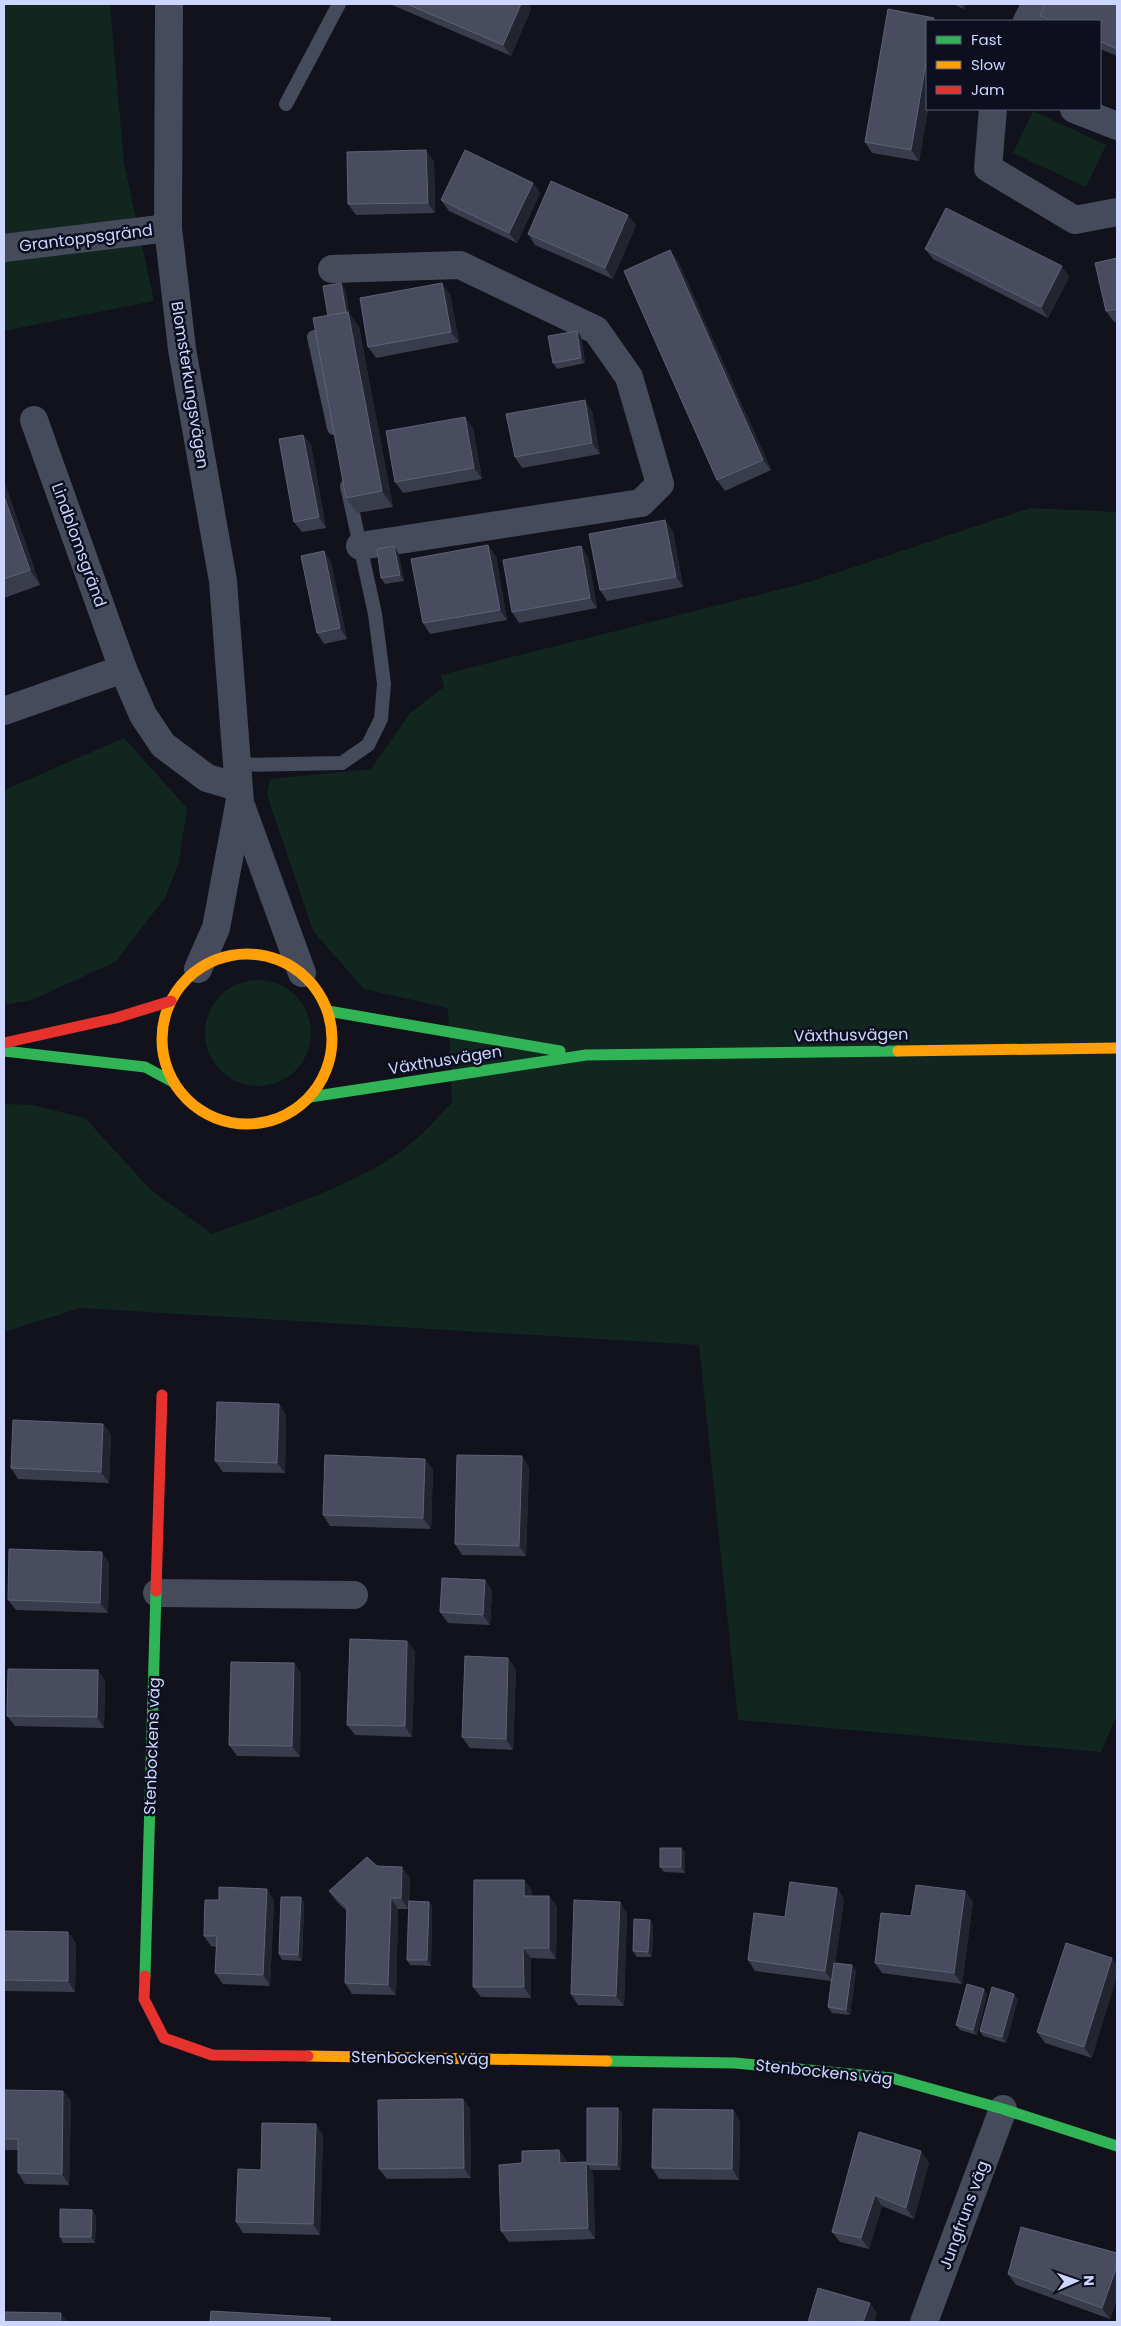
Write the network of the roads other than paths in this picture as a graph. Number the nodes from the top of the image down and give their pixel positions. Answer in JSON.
{"nodes":[{"id":1,"x":170,"y":4,"type":"edge"},
{"id":2,"x":339,"y":4,"type":"edge"},
{"id":3,"x":1036,"y":4,"type":"edge"},
{"id":4,"x":1028,"y":20,"type":"edge"},
{"id":5,"x":286,"y":104,"type":"dead end"},
{"id":6,"x":994,"y":110,"type":"edge"},
{"id":7,"x":1077,"y":110,"type":"edge"},
{"id":8,"x":1117,"y":126,"type":"edge"},
{"id":9,"x":1117,"y":212,"type":"edge"},
{"id":10,"x":168,"y":228,"type":"junction"},
{"id":11,"x":4,"y":248,"type":"edge"},
{"id":12,"x":332,"y":269,"type":"dead end"},
{"id":13,"x":314,"y":337,"type":"edge"},
{"id":14,"x":34,"y":420,"type":"dead end"},
{"id":15,"x":337,"y":442,"type":"edge"},
{"id":16,"x":343,"y":470,"type":"edge"},
{"id":17,"x":360,"y":546,"type":"junction"},
{"id":18,"x":123,"y":669,"type":"junction"},
{"id":19,"x":4,"y":711,"type":"edge"},
{"id":20,"x":238,"y":785,"type":"junction"},
{"id":21,"x":198,"y":969,"type":"junction"},
{"id":22,"x":302,"y":973,"type":"junction"},
{"id":23,"x":171,"y":1001,"type":"junction"},
{"id":24,"x":328,"y":1011,"type":"junction"},
{"id":25,"x":4,"y":1043,"type":"edge"},
{"id":26,"x":1117,"y":1048,"type":"edge"},
{"id":27,"x":4,"y":1051,"type":"edge"},
{"id":28,"x":586,"y":1055,"type":"junction"},
{"id":29,"x":173,"y":1082,"type":"junction"},
{"id":30,"x":310,"y":1098,"type":"junction"},
{"id":31,"x":162,"y":1395,"type":"dead end"},
{"id":32,"x":157,"y":1593,"type":"junction"},
{"id":33,"x":354,"y":1595,"type":"dead end"},
{"id":34,"x":1003,"y":2109,"type":"junction"},
{"id":35,"x":1117,"y":2146,"type":"edge"},
{"id":36,"x":924,"y":2322,"type":"edge"}],
"edges":[{"from":1,"to":10,"type":"street","name":"Blomsterkungsvägen"},
{"from":2,"to":5,"type":"lane"},
{"from":3,"to":4,"type":"street"},
{"from":6,"to":9,"type":"street"},
{"from":7,"to":8,"type":"street"},
{"from":10,"to":11,"type":"street","name":"Grantoppsgränd"},
{"from":10,"to":20,"type":"street","name":"Blomsterkungsvägen"},
{"from":12,"to":17,"type":"street"},
{"from":13,"to":15,"type":"lane"},
{"from":14,"to":18,"type":"street","name":"Lindblomsgränd"},
{"from":16,"to":17,"type":"lane"},
{"from":17,"to":20,"type":"lane"},
{"from":18,"to":19,"type":"street"},
{"from":18,"to":20,"type":"street","name":"Lindblomsgränd"},
{"from":20,"to":21,"type":"street","name":"Blomsterkungsvägen"},
{"from":20,"to":22,"type":"street","name":"Blomsterkungsvägen"},
{"from":21,"to":22,"type":"street","name":"Växthusvägen"},
{"from":21,"to":23,"type":"street","name":"Växthusvägen"},
{"from":22,"to":24,"type":"street","name":"Växthusvägen"},
{"from":23,"to":25,"type":"street"},
{"from":23,"to":29,"type":"street","name":"Växthusvägen"},
{"from":24,"to":28,"type":"street","name":"Växthusvägen"},
{"from":24,"to":30,"type":"street","name":"Växthusvägen"},
{"from":26,"to":28,"type":"street","name":"Växthusvägen"},
{"from":27,"to":29,"type":"street","name":"Växthusvägen"},
{"from":28,"to":30,"type":"street","name":"Växthusvägen"},
{"from":29,"to":30,"type":"street","name":"Växthusvägen"},
{"from":31,"to":32,"type":"street","name":"Stenbockens väg"},
{"from":32,"to":33,"type":"street"},
{"from":32,"to":34,"type":"street","name":"Stenbockens väg"},
{"from":34,"to":35,"type":"street","name":"Stenbockens väg"},
{"from":34,"to":36,"type":"street","name":"Jungfruns väg"}]}
